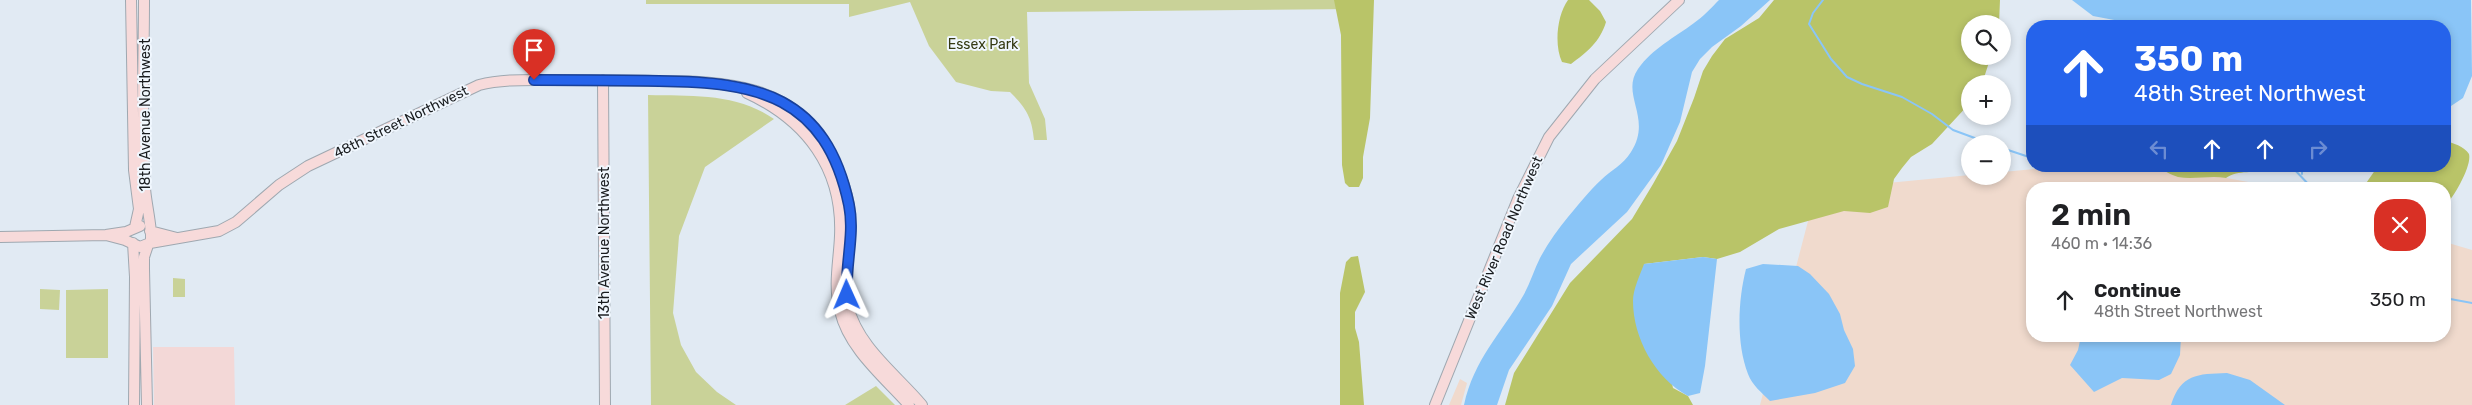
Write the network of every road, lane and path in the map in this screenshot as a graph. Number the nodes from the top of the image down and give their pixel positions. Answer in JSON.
{"nodes":[{"id":1,"x":131,"y":0,"type":"edge"},
{"id":2,"x":140,"y":0,"type":"edge"},
{"id":3,"x":1679,"y":0,"type":"edge"},
{"id":4,"x":144,"y":5,"type":"edge"},
{"id":5,"x":603,"y":80,"type":"junction"},
{"id":6,"x":728,"y":84,"type":"junction"},
{"id":7,"x":134,"y":228,"type":"junction"},
{"id":8,"x":150,"y":230,"type":"junction"},
{"id":9,"x":106,"y":235,"type":"junction"},
{"id":10,"x":0,"y":237,"type":"edge"},
{"id":11,"x":178,"y":238,"type":"junction"},
{"id":12,"x":132,"y":243,"type":"junction"},
{"id":13,"x":149,"y":244,"type":"junction"},
{"id":14,"x":134,"y":405,"type":"edge"},
{"id":15,"x":147,"y":405,"type":"edge"},
{"id":16,"x":605,"y":405,"type":"edge"},
{"id":17,"x":909,"y":405,"type":"edge"},
{"id":18,"x":922,"y":405,"type":"edge"},
{"id":19,"x":1434,"y":405,"type":"edge"}],
"edges":[{"from":1,"to":7,"type":"street","name":"18th Avenue Northwest"},
{"from":2,"to":4,"type":"street","name":"18th Avenue Northwest"},
{"from":3,"to":19,"type":"street","name":"West River Road Northwest"},
{"from":4,"to":8,"type":"street","name":"18th Avenue Northwest"},
{"from":5,"to":6,"type":"street","name":"48th Street Northwest"},
{"from":5,"to":11,"type":"street","name":"48th Street Northwest"},
{"from":5,"to":16,"type":"street","name":"13th Avenue Northwest"},
{"from":6,"to":17,"type":"street"},
{"from":6,"to":18,"type":"street"},
{"from":7,"to":8,"type":"street"},
{"from":7,"to":9,"type":"street"},
{"from":7,"to":12,"type":"street","name":"18th Avenue Northwest"},
{"from":8,"to":11,"type":"street","name":"48th Street Northwest"},
{"from":8,"to":13,"type":"street","name":"18th Avenue Northwest"},
{"from":9,"to":10,"type":"street"},
{"from":9,"to":12,"type":"street"},
{"from":11,"to":13,"type":"street","name":"48th Street Northwest"},
{"from":12,"to":13,"type":"street"},
{"from":12,"to":14,"type":"street","name":"18th Avenue Northwest"},
{"from":13,"to":15,"type":"street","name":"18th Avenue Northwest"}]}
